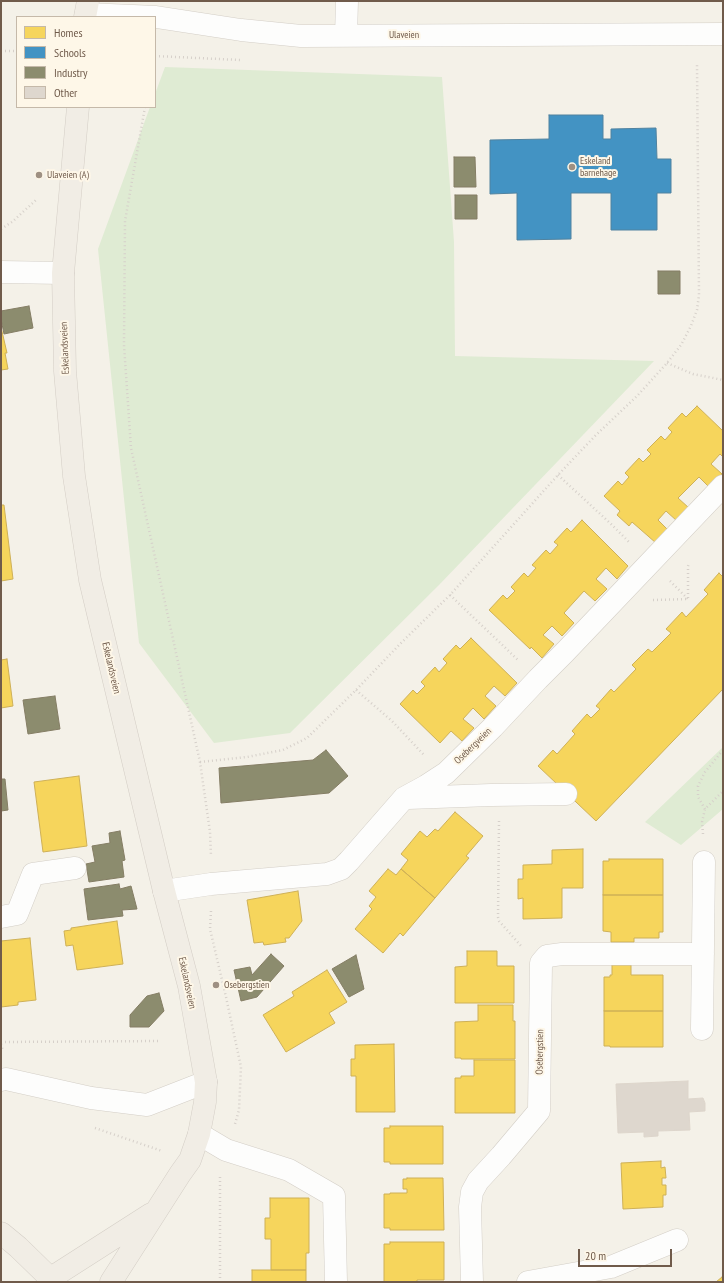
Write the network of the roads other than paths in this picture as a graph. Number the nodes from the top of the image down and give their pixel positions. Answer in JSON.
{"nodes":[{"id":1,"x":347,"y":1,"type":"edge"},
{"id":2,"x":86,"y":11,"type":"edge"},
{"id":3,"x":723,"y":34,"type":"edge"},
{"id":4,"x":346,"y":36,"type":"junction"},
{"id":5,"x":78,"y":108,"type":"edge"},
{"id":6,"x":1,"y":272,"type":"edge"},
{"id":7,"x":62,"y":273,"type":"junction"},
{"id":8,"x":723,"y":486,"type":"edge"},
{"id":9,"x":566,"y":794,"type":"dead end"},
{"id":10,"x":404,"y":798,"type":"junction"},
{"id":11,"x":704,"y":862,"type":"road end"},
{"id":12,"x":76,"y":868,"type":"dead end"},
{"id":13,"x":164,"y":891,"type":"junction"},
{"id":14,"x":1,"y":916,"type":"edge"},
{"id":15,"x":703,"y":954,"type":"junction"},
{"id":16,"x":702,"y":1029,"type":"dead end"},
{"id":17,"x":1,"y":1080,"type":"edge"},
{"id":18,"x":206,"y":1082,"type":"junction"},
{"id":19,"x":199,"y":1134,"type":"junction"},
{"id":20,"x":157,"y":1210,"type":"junction"},
{"id":21,"x":1,"y":1233,"type":"edge"},
{"id":22,"x":676,"y":1240,"type":"dead end"},
{"id":23,"x":53,"y":1280,"type":"edge"},
{"id":24,"x":111,"y":1282,"type":"edge"},
{"id":25,"x":336,"y":1282,"type":"edge"},
{"id":26,"x":472,"y":1282,"type":"edge"},
{"id":27,"x":528,"y":1282,"type":"edge"}],
"edges":[{"from":1,"to":4,"type":"street"},
{"from":2,"to":4,"type":"street","name":"Ulaveien"},
{"from":3,"to":4,"type":"street","name":"Ulaveien"},
{"from":5,"to":7,"type":"main road","name":"Eskelandsveien"},
{"from":6,"to":7,"type":"street"},
{"from":7,"to":13,"type":"main road","name":"Eskelandsveien"},
{"from":8,"to":10,"type":"street","name":"Osebergveien"},
{"from":9,"to":10,"type":"street"},
{"from":10,"to":13,"type":"street","name":"Osebergveien"},
{"from":11,"to":15,"type":"street"},
{"from":12,"to":14,"type":"street"},
{"from":13,"to":18,"type":"main road","name":"Eskelandsveien"},
{"from":15,"to":16,"type":"street"},
{"from":15,"to":26,"type":"street","name":"Osebergstien"},
{"from":17,"to":18,"type":"street"},
{"from":18,"to":19,"type":"main road","name":"Eskelandsveien"},
{"from":19,"to":20,"type":"main road","name":"Eskelandsveien"},
{"from":19,"to":25,"type":"street"},
{"from":20,"to":23,"type":"main road","name":"Eskelandsveien"},
{"from":20,"to":24,"type":"main road","name":"Eskelandsveien"},
{"from":21,"to":23,"type":"main road"},
{"from":22,"to":27,"type":"street"}]}
